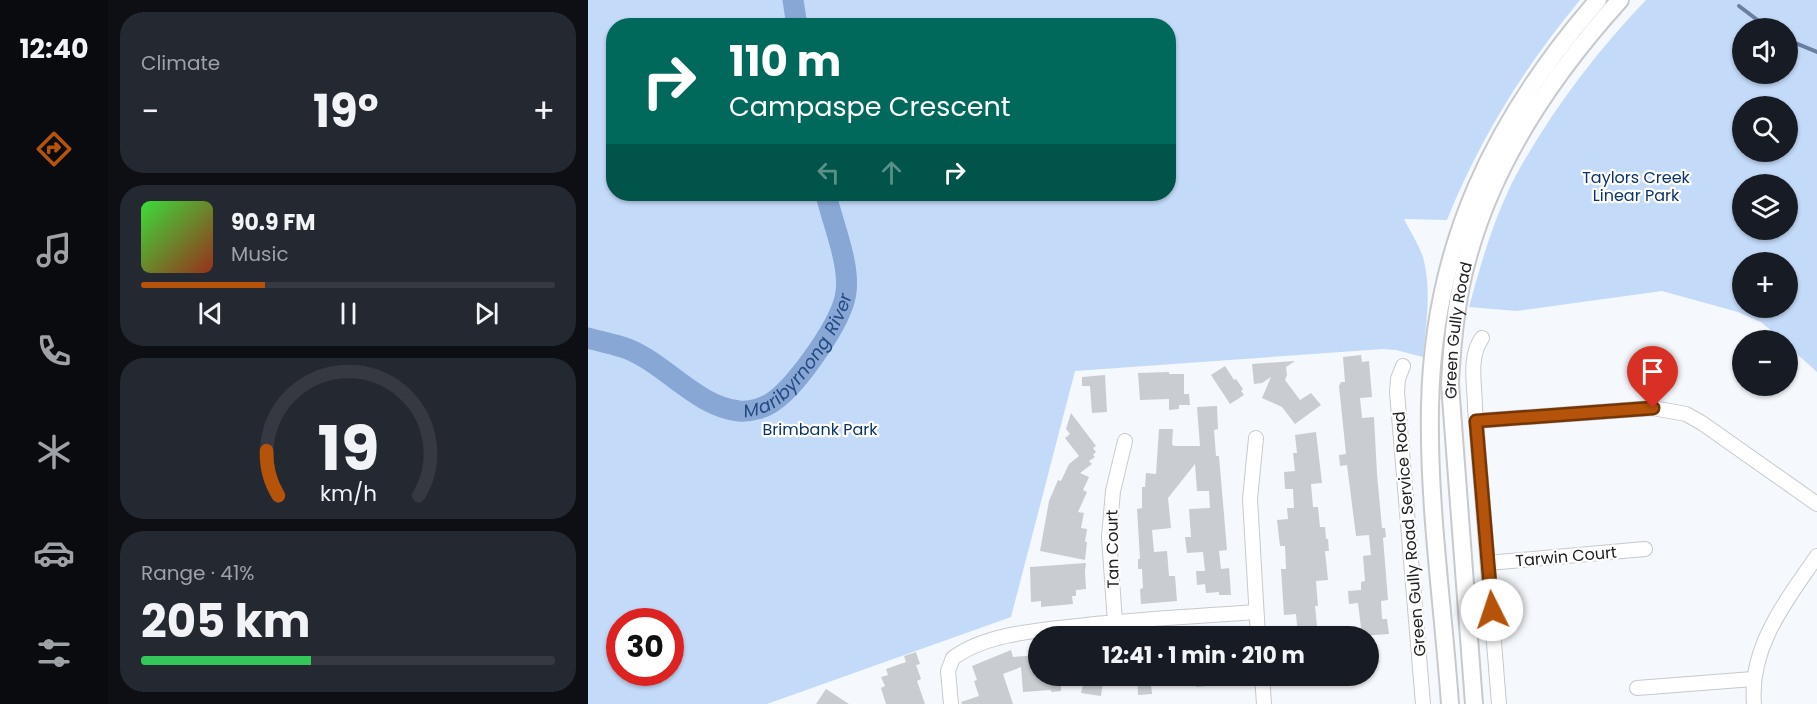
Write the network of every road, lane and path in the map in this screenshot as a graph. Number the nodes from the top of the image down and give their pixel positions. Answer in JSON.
{"nodes":[{"id":1,"x":1598,"y":0,"type":"edge"},
{"id":2,"x":1620,"y":0,"type":"edge"},
{"id":3,"x":1482,"y":338,"type":"dead end"},
{"id":4,"x":1403,"y":366,"type":"dead end"},
{"id":5,"x":1476,"y":421,"type":"junction"},
{"id":6,"x":1256,"y":438,"type":"dead end"},
{"id":7,"x":1125,"y":441,"type":"dead end"},
{"id":8,"x":1817,"y":504,"type":"edge"},
{"id":9,"x":1645,"y":549,"type":"dead end"},
{"id":10,"x":1817,"y":556,"type":"edge"},
{"id":11,"x":1488,"y":563,"type":"junction"},
{"id":12,"x":1256,"y":612,"type":"junction"},
{"id":13,"x":1115,"y":622,"type":"junction"},
{"id":14,"x":1257,"y":626,"type":"edge"},
{"id":15,"x":1753,"y":679,"type":"junction"},
{"id":16,"x":1263,"y":686,"type":"edge"},
{"id":17,"x":1637,"y":688,"type":"dead end"},
{"id":18,"x":951,"y":704,"type":"edge"},
{"id":19,"x":1264,"y":704,"type":"edge"},
{"id":20,"x":1423,"y":704,"type":"edge"},
{"id":21,"x":1450,"y":704,"type":"edge"},
{"id":22,"x":1474,"y":704,"type":"edge"},
{"id":23,"x":1499,"y":704,"type":"edge"},
{"id":24,"x":1754,"y":704,"type":"edge"}],
"edges":[{"from":1,"to":21,"type":"main road","name":"Green Gully Road"},
{"from":2,"to":22,"type":"main road","name":"Green Gully Road"},
{"from":3,"to":5,"type":"street"},
{"from":4,"to":20,"type":"street","name":"Green Gully Road Service Road"},
{"from":5,"to":8,"type":"street"},
{"from":5,"to":11,"type":"street"},
{"from":6,"to":12,"type":"street"},
{"from":7,"to":13,"type":"street","name":"Tan Court"},
{"from":9,"to":11,"type":"street","name":"Tarwin Court"},
{"from":10,"to":15,"type":"street"},
{"from":11,"to":23,"type":"street"},
{"from":12,"to":13,"type":"street"},
{"from":12,"to":14,"type":"street"},
{"from":13,"to":18,"type":"street"},
{"from":15,"to":17,"type":"street"},
{"from":15,"to":24,"type":"street"},
{"from":16,"to":19,"type":"street"}]}
